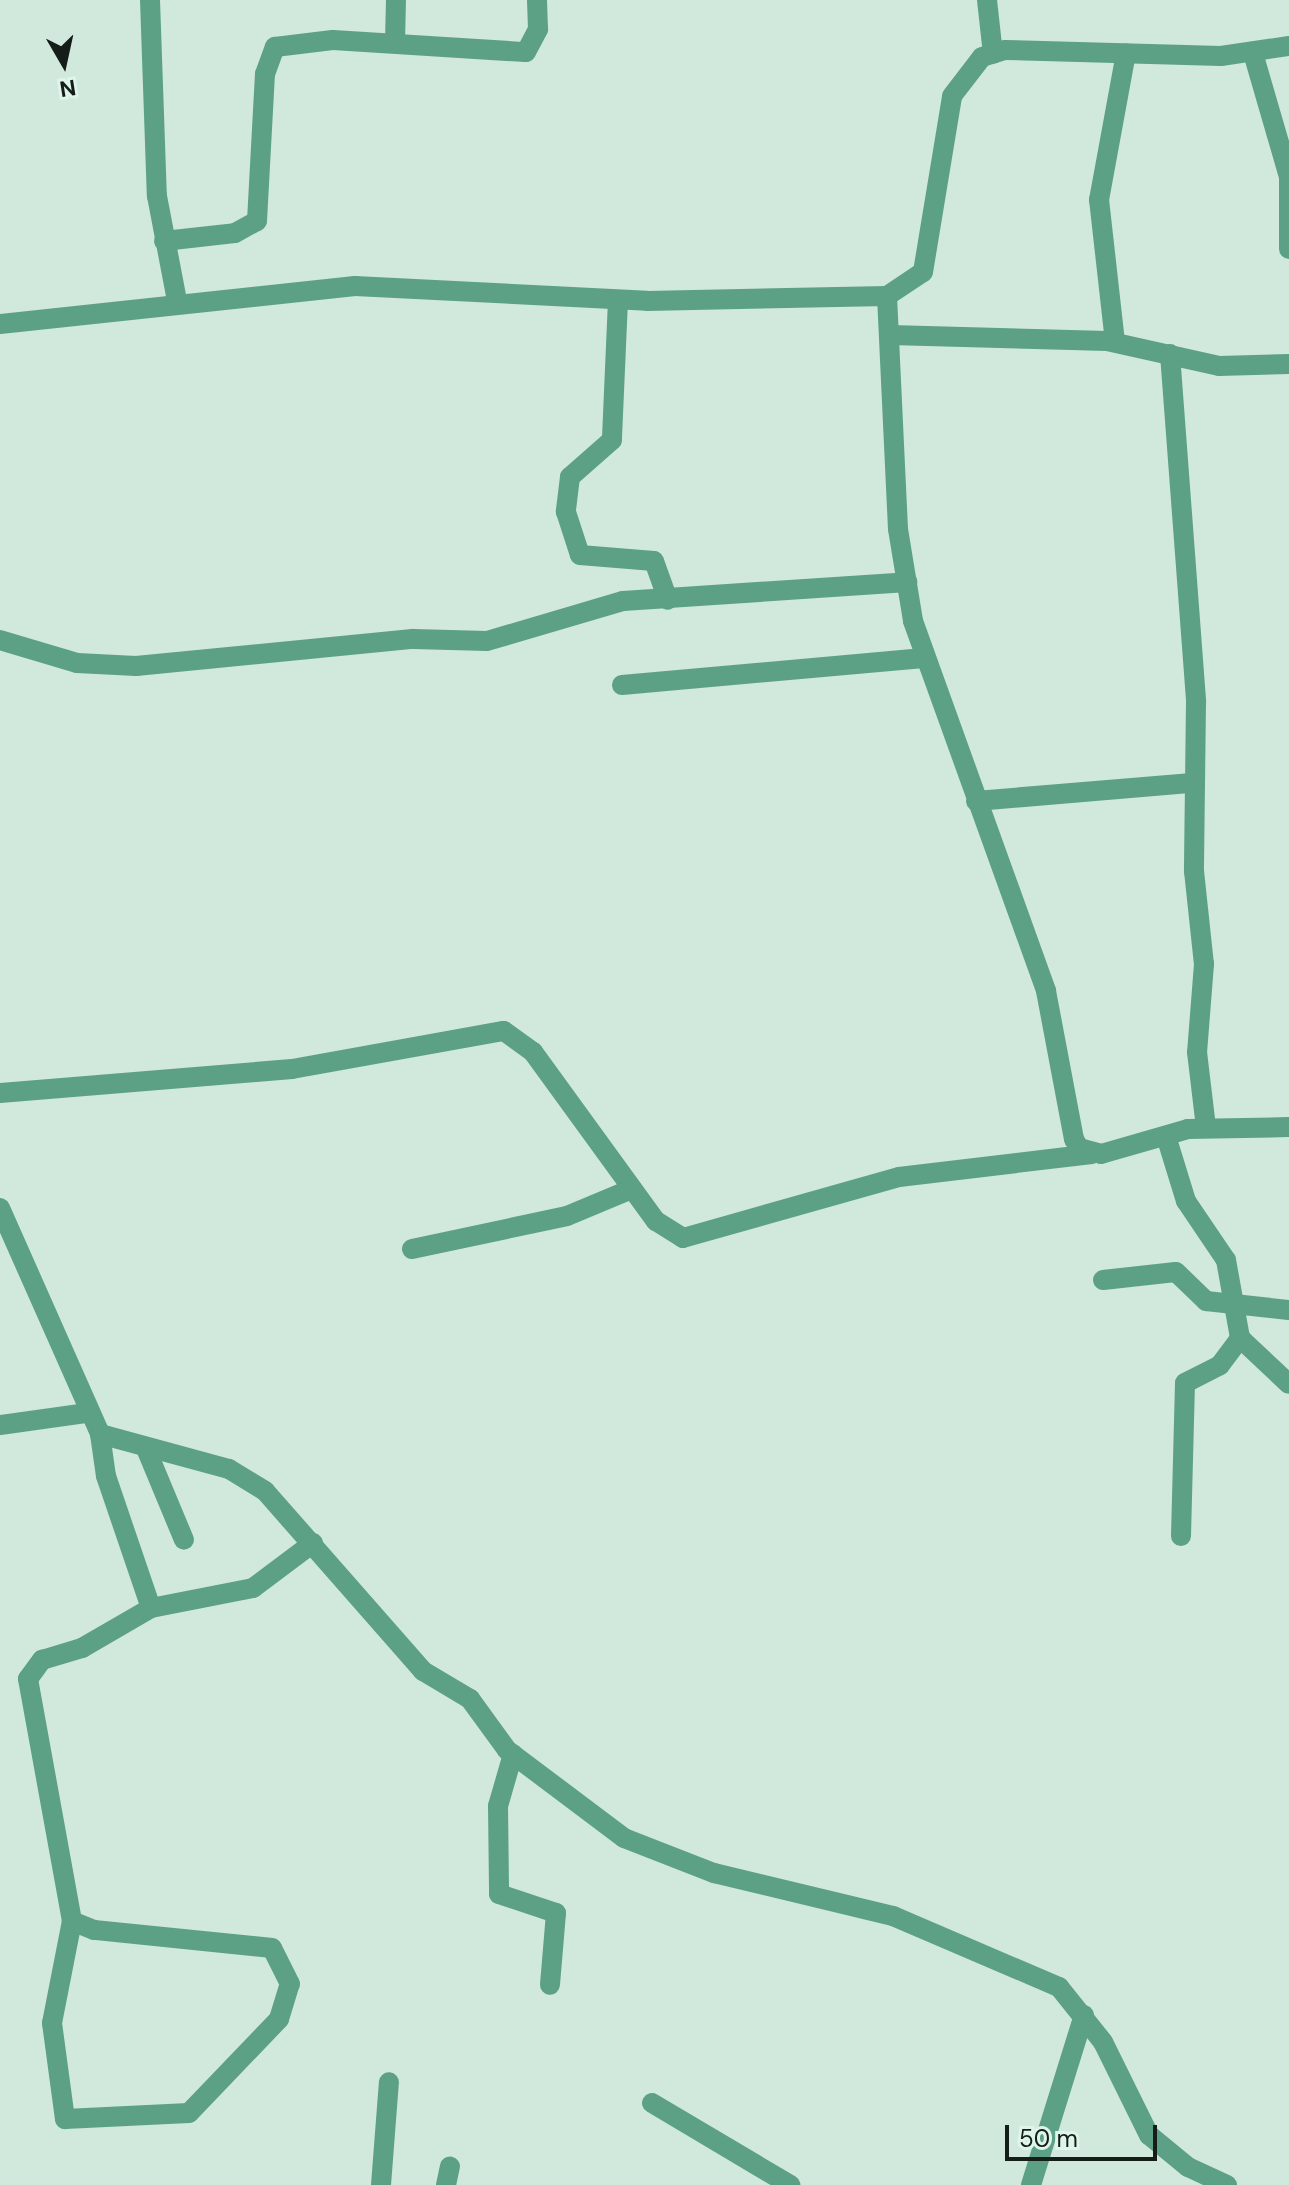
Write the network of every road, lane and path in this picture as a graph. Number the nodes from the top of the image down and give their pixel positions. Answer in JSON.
{"nodes":[{"id":1,"x":150,"y":0,"type":"edge"},
{"id":2,"x":396,"y":0,"type":"edge"},
{"id":3,"x":537,"y":0,"type":"edge"},
{"id":4,"x":987,"y":0,"type":"edge"},
{"id":5,"x":395,"y":43,"type":"junction"},
{"id":6,"x":1289,"y":46,"type":"edge"},
{"id":7,"x":1126,"y":53,"type":"junction"},
{"id":8,"x":1253,"y":53,"type":"junction"},
{"id":9,"x":993,"y":54,"type":"junction"},
{"id":10,"x":1289,"y":178,"type":"edge"},
{"id":11,"x":1289,"y":184,"type":"edge"},
{"id":12,"x":164,"y":241,"type":"junction"},
{"id":13,"x":1289,"y":249,"type":"edge"},
{"id":14,"x":887,"y":296,"type":"junction"},
{"id":15,"x":618,"y":300,"type":"junction"},
{"id":16,"x":177,"y":301,"type":"junction"},
{"id":17,"x":0,"y":324,"type":"edge"},
{"id":18,"x":890,"y":335,"type":"junction"},
{"id":19,"x":1115,"y":342,"type":"junction"},
{"id":20,"x":1170,"y":354,"type":"junction"},
{"id":21,"x":1289,"y":364,"type":"edge"},
{"id":22,"x":907,"y":582,"type":"junction"},
{"id":23,"x":668,"y":600,"type":"junction"},
{"id":24,"x":0,"y":640,"type":"edge"},
{"id":25,"x":924,"y":658,"type":"junction"},
{"id":26,"x":622,"y":685,"type":"dead end"},
{"id":27,"x":1192,"y":783,"type":"junction"},
{"id":28,"x":976,"y":801,"type":"junction"},
{"id":29,"x":0,"y":1093,"type":"edge"},
{"id":30,"x":1206,"y":1127,"type":"junction"},
{"id":31,"x":1289,"y":1127,"type":"edge"},
{"id":32,"x":1166,"y":1136,"type":"junction"},
{"id":33,"x":1092,"y":1154,"type":"junction"},
{"id":34,"x":632,"y":1189,"type":"junction"},
{"id":35,"x":0,"y":1208,"type":"edge"},
{"id":36,"x":412,"y":1249,"type":"dead end"},
{"id":37,"x":1103,"y":1280,"type":"dead end"},
{"id":38,"x":1234,"y":1300,"type":"junction"},
{"id":39,"x":1289,"y":1310,"type":"edge"},
{"id":40,"x":1240,"y":1338,"type":"junction"},
{"id":41,"x":1289,"y":1384,"type":"edge"},
{"id":42,"x":87,"y":1413,"type":"junction"},
{"id":43,"x":0,"y":1425,"type":"edge"},
{"id":44,"x":100,"y":1434,"type":"junction"},
{"id":45,"x":147,"y":1451,"type":"junction"},
{"id":46,"x":1181,"y":1536,"type":"dead end"},
{"id":47,"x":184,"y":1540,"type":"dead end"},
{"id":48,"x":313,"y":1543,"type":"junction"},
{"id":49,"x":151,"y":1608,"type":"junction"},
{"id":50,"x":513,"y":1754,"type":"junction"},
{"id":51,"x":72,"y":1921,"type":"junction"},
{"id":52,"x":550,"y":1985,"type":"dead end"},
{"id":53,"x":1084,"y":2015,"type":"junction"},
{"id":54,"x":389,"y":2082,"type":"dead end"},
{"id":55,"x":652,"y":2103,"type":"dead end"},
{"id":56,"x":762,"y":2178,"type":"edge"},
{"id":57,"x":381,"y":2185,"type":"edge"},
{"id":58,"x":790,"y":2185,"type":"edge"},
{"id":59,"x":1031,"y":2185,"type":"edge"},
{"id":60,"x":1227,"y":2185,"type":"edge"}],
"edges":[{"from":1,"to":12,"type":"street"},
{"from":2,"to":5,"type":"street"},
{"from":3,"to":5,"type":"street"},
{"from":4,"to":9,"type":"street"},
{"from":5,"to":12,"type":"street"},
{"from":6,"to":8,"type":"street"},
{"from":7,"to":8,"type":"street"},
{"from":7,"to":9,"type":"street"},
{"from":7,"to":19,"type":"street"},
{"from":8,"to":10,"type":"street"},
{"from":9,"to":14,"type":"street"},
{"from":10,"to":11,"type":"street"},
{"from":11,"to":13,"type":"street"},
{"from":12,"to":16,"type":"street"},
{"from":14,"to":15,"type":"street"},
{"from":14,"to":18,"type":"street"},
{"from":15,"to":16,"type":"street"},
{"from":15,"to":23,"type":"street"},
{"from":16,"to":17,"type":"street"},
{"from":18,"to":19,"type":"street"},
{"from":18,"to":22,"type":"street"},
{"from":19,"to":20,"type":"street"},
{"from":20,"to":21,"type":"street"},
{"from":20,"to":27,"type":"street"},
{"from":22,"to":23,"type":"street"},
{"from":22,"to":25,"type":"street"},
{"from":23,"to":24,"type":"street"},
{"from":25,"to":26,"type":"street"},
{"from":25,"to":28,"type":"street"},
{"from":27,"to":28,"type":"street"},
{"from":27,"to":30,"type":"street"},
{"from":28,"to":33,"type":"street"},
{"from":29,"to":34,"type":"street"},
{"from":30,"to":31,"type":"street"},
{"from":30,"to":32,"type":"street"},
{"from":32,"to":33,"type":"street"},
{"from":32,"to":38,"type":"street"},
{"from":33,"to":34,"type":"street"},
{"from":34,"to":36,"type":"street"},
{"from":35,"to":42,"type":"street"},
{"from":37,"to":38,"type":"street"},
{"from":38,"to":39,"type":"street"},
{"from":38,"to":40,"type":"street"},
{"from":40,"to":41,"type":"street"},
{"from":40,"to":46,"type":"street"},
{"from":42,"to":43,"type":"street"},
{"from":42,"to":44,"type":"street"},
{"from":44,"to":45,"type":"street"},
{"from":44,"to":49,"type":"street"},
{"from":45,"to":47,"type":"street"},
{"from":45,"to":48,"type":"street"},
{"from":48,"to":49,"type":"street"},
{"from":48,"to":50,"type":"street"},
{"from":49,"to":51,"type":"street"},
{"from":50,"to":52,"type":"street"},
{"from":50,"to":53,"type":"street"},
{"from":51,"to":51,"type":"street"},
{"from":53,"to":59,"type":"street"},
{"from":53,"to":60,"type":"street"},
{"from":54,"to":57,"type":"street"},
{"from":55,"to":56,"type":"street"},
{"from":56,"to":58,"type":"street"}]}
